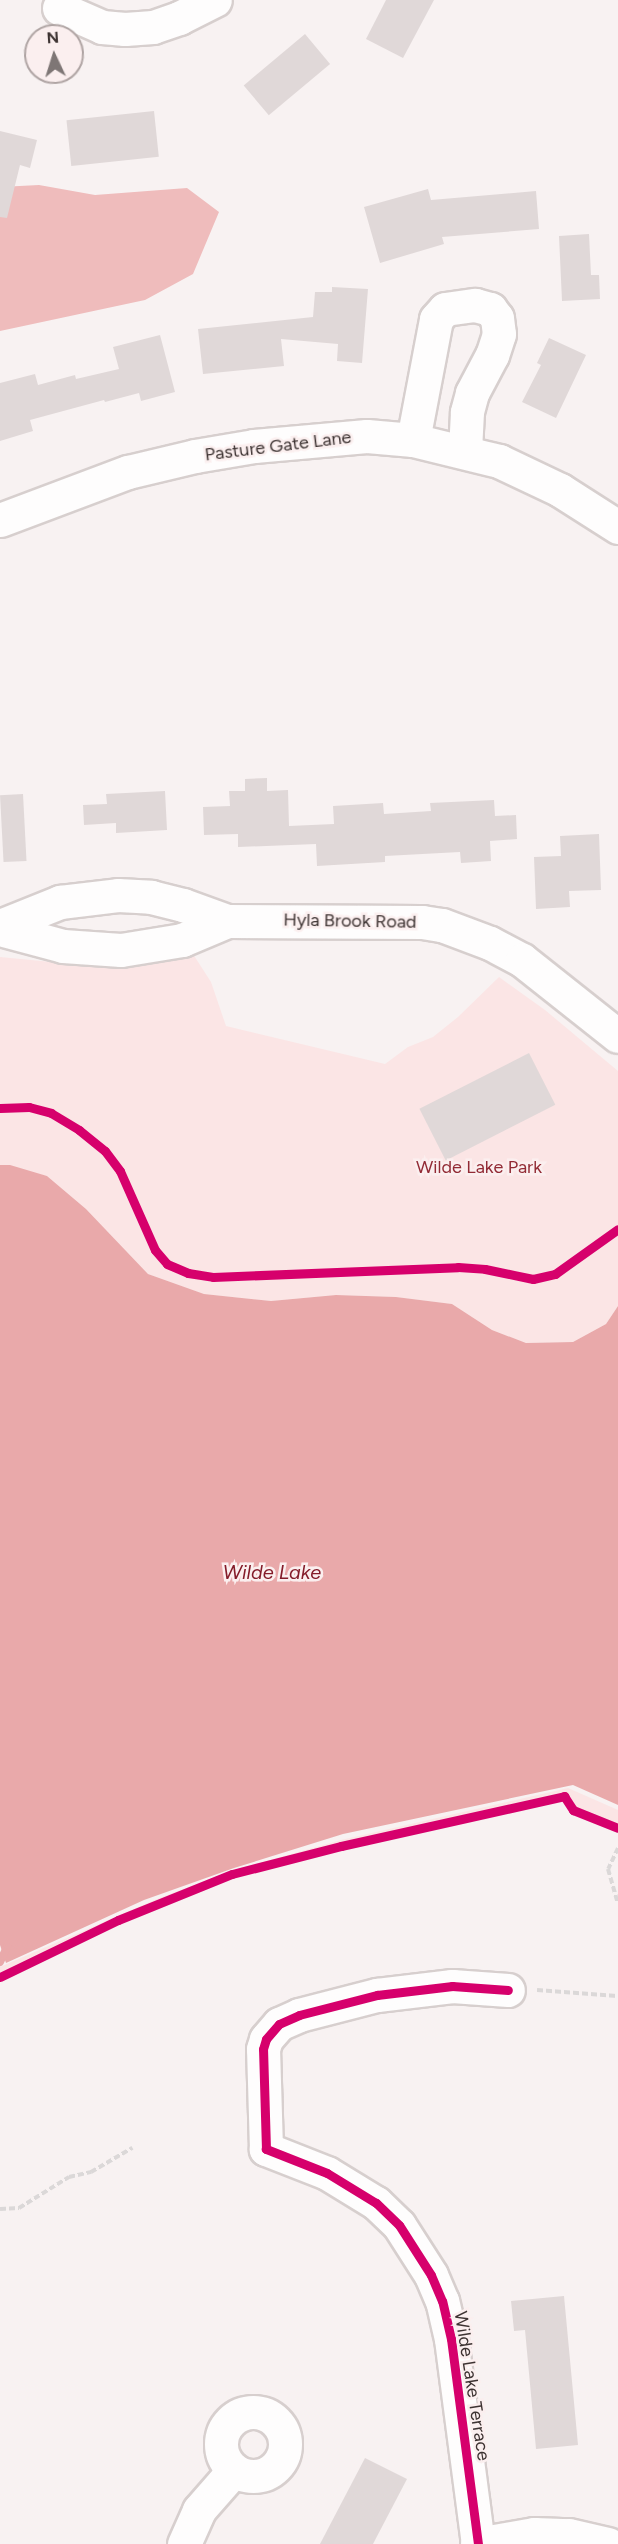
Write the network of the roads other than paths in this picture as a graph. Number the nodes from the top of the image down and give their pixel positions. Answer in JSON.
{"nodes":[{"id":1,"x":215,"y":0,"type":"edge"},
{"id":2,"x":59,"y":8,"type":"dead end"},
{"id":3,"x":413,"y":440,"type":"junction"},
{"id":4,"x":465,"y":451,"type":"junction"},
{"id":5,"x":0,"y":520,"type":"edge"},
{"id":6,"x":618,"y":527,"type":"edge"},
{"id":7,"x":227,"y":921,"type":"junction"},
{"id":8,"x":0,"y":928,"type":"edge"},
{"id":9,"x":618,"y":1036,"type":"edge"},
{"id":10,"x":508,"y":1990,"type":"dead end"},
{"id":11,"x":234,"y":2470,"type":"dead end"},
{"id":12,"x":184,"y":2544,"type":"edge"},
{"id":13,"x":477,"y":2544,"type":"edge"},
{"id":14,"x":608,"y":2544,"type":"edge"}],
"edges":[{"from":1,"to":2,"type":"street"},
{"from":3,"to":4,"type":"street","name":"Pasture Gate Lane"},
{"from":3,"to":4,"type":"street"},
{"from":3,"to":5,"type":"street","name":"Pasture Gate Lane"},
{"from":4,"to":6,"type":"street","name":"Pasture Gate Lane"},
{"from":7,"to":8,"type":"street","name":"Hyla Brook Road"},
{"from":7,"to":8,"type":"street","name":"Hyla Brook Road"},
{"from":7,"to":9,"type":"street","name":"Hyla Brook Road"},
{"from":10,"to":13,"type":"street","name":"Wilde Lake Terrace"},
{"from":11,"to":12,"type":"street"},
{"from":13,"to":14,"type":"street"}]}
